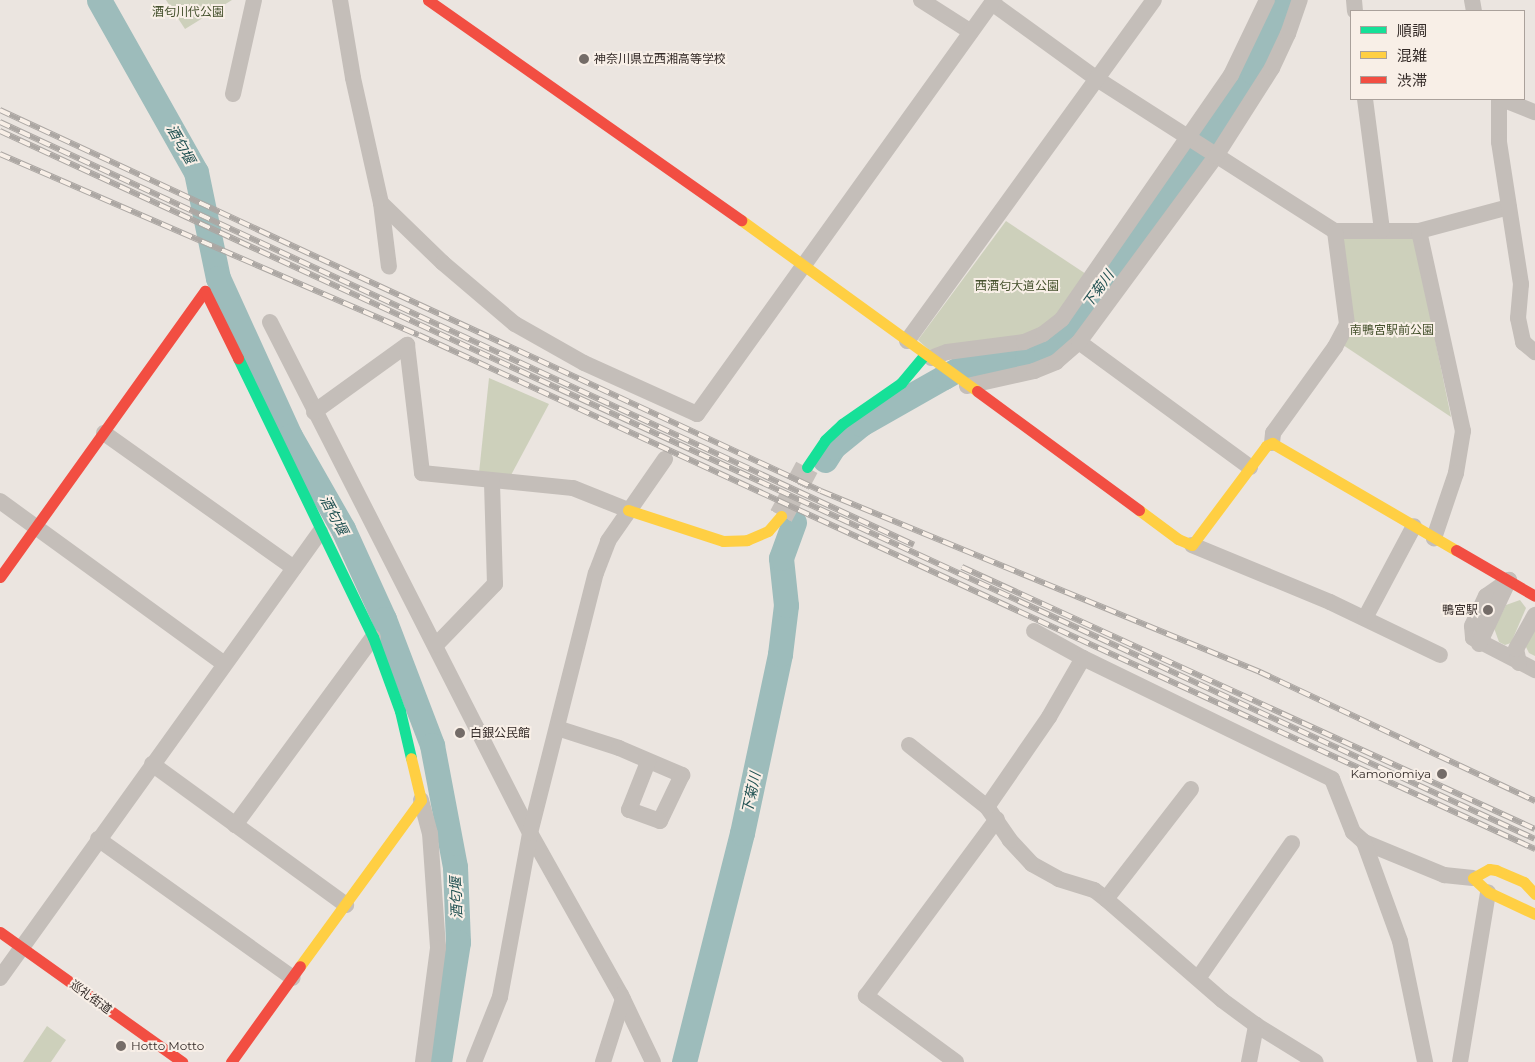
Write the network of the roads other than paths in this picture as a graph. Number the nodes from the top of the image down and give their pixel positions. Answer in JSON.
{"nodes":[{"id":1,"x":254,"y":0,"type":"edge"},
{"id":2,"x":340,"y":0,"type":"edge"},
{"id":3,"x":428,"y":0,"type":"edge"},
{"id":4,"x":921,"y":0,"type":"edge"},
{"id":5,"x":1154,"y":0,"type":"edge"},
{"id":6,"x":1268,"y":0,"type":"edge"},
{"id":7,"x":1300,"y":0,"type":"edge"},
{"id":8,"x":993,"y":1,"type":"edge"},
{"id":9,"x":971,"y":32,"type":"junction"},
{"id":10,"x":1097,"y":79,"type":"junction"},
{"id":11,"x":233,"y":94,"type":"dead end"},
{"id":12,"x":1366,"y":100,"type":"edge"},
{"id":13,"x":1501,"y":100,"type":"edge"},
{"id":14,"x":1504,"y":100,"type":"edge"},
{"id":15,"x":1535,"y":112,"type":"edge"},
{"id":16,"x":1187,"y":137,"type":"junction"},
{"id":17,"x":1216,"y":156,"type":"junction"},
{"id":18,"x":381,"y":204,"type":"junction"},
{"id":19,"x":1509,"y":207,"type":"junction"},
{"id":20,"x":1382,"y":230,"type":"junction"},
{"id":21,"x":1335,"y":231,"type":"junction"},
{"id":22,"x":1419,"y":231,"type":"junction"},
{"id":23,"x":805,"y":265,"type":"junction"},
{"id":24,"x":389,"y":267,"type":"dead end"},
{"id":25,"x":270,"y":322,"type":"dead end"},
{"id":26,"x":907,"y":341,"type":"junction"},
{"id":27,"x":1079,"y":342,"type":"junction"},
{"id":28,"x":1535,"y":352,"type":"edge"},
{"id":29,"x":931,"y":358,"type":"junction"},
{"id":30,"x":964,"y":384,"type":"junction"},
{"id":31,"x":314,"y":412,"type":"junction"},
{"id":32,"x":104,"y":433,"type":"junction"},
{"id":33,"x":1272,"y":443,"type":"junction"},
{"id":34,"x":665,"y":460,"type":"dead end"},
{"id":35,"x":1250,"y":466,"type":"junction"},
{"id":36,"x":808,"y":467,"type":"tunnel mouth"},
{"id":37,"x":492,"y":481,"type":"junction"},
{"id":38,"x":0,"y":500,"type":"edge"},
{"id":39,"x":628,"y":510,"type":"junction"},
{"id":40,"x":781,"y":516,"type":"tunnel mouth"},
{"id":41,"x":1414,"y":526,"type":"junction"},
{"id":42,"x":37,"y":527,"type":"junction"},
{"id":43,"x":320,"y":532,"type":"junction"},
{"id":44,"x":1434,"y":538,"type":"junction"},
{"id":45,"x":1192,"y":545,"type":"junction"},
{"id":46,"x":294,"y":568,"type":"junction"},
{"id":47,"x":0,"y":577,"type":"edge"},
{"id":48,"x":1509,"y":580,"type":"junction"},
{"id":49,"x":1535,"y":596,"type":"edge"},
{"id":50,"x":1535,"y":604,"type":"edge"},
{"id":51,"x":1365,"y":618,"type":"junction"},
{"id":52,"x":1531,"y":620,"type":"edge"},
{"id":53,"x":1034,"y":631,"type":"dead end"},
{"id":54,"x":373,"y":638,"type":"junction"},
{"id":55,"x":436,"y":645,"type":"junction"},
{"id":56,"x":1440,"y":655,"type":"dead end"},
{"id":57,"x":1083,"y":658,"type":"junction"},
{"id":58,"x":1519,"y":663,"type":"junction"},
{"id":59,"x":224,"y":664,"type":"junction"},
{"id":60,"x":1535,"y":670,"type":"edge"},
{"id":61,"x":557,"y":728,"type":"junction"},
{"id":62,"x":909,"y":745,"type":"dead end"},
{"id":63,"x":648,"y":762,"type":"dead end"},
{"id":64,"x":152,"y":764,"type":"junction"},
{"id":65,"x":1191,"y":789,"type":"dead end"},
{"id":66,"x":421,"y":800,"type":"junction"},
{"id":67,"x":992,"y":813,"type":"junction"},
{"id":68,"x":235,"y":825,"type":"junction"},
{"id":69,"x":530,"y":833,"type":"junction"},
{"id":70,"x":98,"y":840,"type":"junction"},
{"id":71,"x":1364,"y":842,"type":"junction"},
{"id":72,"x":1292,"y":843,"type":"dead end"},
{"id":73,"x":1472,"y":878,"type":"junction"},
{"id":74,"x":1488,"y":892,"type":"junction"},
{"id":75,"x":1535,"y":894,"type":"edge"},
{"id":76,"x":1106,"y":898,"type":"junction"},
{"id":77,"x":346,"y":905,"type":"junction"},
{"id":78,"x":1535,"y":914,"type":"edge"},
{"id":79,"x":0,"y":932,"type":"edge"},
{"id":80,"x":22,"y":947,"type":"junction"},
{"id":81,"x":1199,"y":977,"type":"junction"},
{"id":82,"x":0,"y":978,"type":"edge"},
{"id":83,"x":293,"y":978,"type":"junction"},
{"id":84,"x":623,"y":999,"type":"junction"},
{"id":85,"x":1256,"y":1025,"type":"junction"},
{"id":86,"x":182,"y":1062,"type":"edge"},
{"id":87,"x":231,"y":1062,"type":"edge"},
{"id":88,"x":423,"y":1062,"type":"edge"},
{"id":89,"x":474,"y":1062,"type":"edge"},
{"id":90,"x":603,"y":1062,"type":"edge"},
{"id":91,"x":653,"y":1062,"type":"edge"},
{"id":92,"x":956,"y":1062,"type":"edge"},
{"id":93,"x":1250,"y":1062,"type":"edge"},
{"id":94,"x":1316,"y":1062,"type":"edge"},
{"id":95,"x":1425,"y":1062,"type":"edge"},
{"id":96,"x":1460,"y":1062,"type":"edge"}],
"edges":[{"from":1,"to":11,"type":"street"},
{"from":2,"to":18,"type":"street"},
{"from":3,"to":23,"type":"street"},
{"from":4,"to":9,"type":"street"},
{"from":5,"to":10,"type":"street"},
{"from":6,"to":16,"type":"street"},
{"from":7,"to":17,"type":"street"},
{"from":8,"to":9,"type":"street"},
{"from":8,"to":10,"type":"street"},
{"from":9,"to":23,"type":"street"},
{"from":10,"to":16,"type":"street"},
{"from":10,"to":26,"type":"street"},
{"from":12,"to":20,"type":"street"},
{"from":13,"to":19,"type":"street"},
{"from":14,"to":15,"type":"street"},
{"from":16,"to":17,"type":"street"},
{"from":16,"to":29,"type":"street"},
{"from":17,"to":21,"type":"street"},
{"from":17,"to":27,"type":"street"},
{"from":18,"to":23,"type":"street"},
{"from":18,"to":24,"type":"street"},
{"from":19,"to":22,"type":"street"},
{"from":19,"to":28,"type":"street"},
{"from":20,"to":21,"type":"street"},
{"from":20,"to":22,"type":"street"},
{"from":21,"to":33,"type":"street"},
{"from":22,"to":44,"type":"street"},
{"from":23,"to":26,"type":"street"},
{"from":25,"to":31,"type":"street"},
{"from":26,"to":29,"type":"street"},
{"from":27,"to":30,"type":"street"},
{"from":27,"to":35,"type":"street"},
{"from":29,"to":30,"type":"street"},
{"from":29,"to":36,"type":"street"},
{"from":30,"to":45,"type":"street"},
{"from":31,"to":37,"type":"street"},
{"from":31,"to":55,"type":"street"},
{"from":32,"to":42,"type":"street"},
{"from":32,"to":43,"type":"street"},
{"from":32,"to":46,"type":"street"},
{"from":33,"to":35,"type":"street"},
{"from":33,"to":41,"type":"street"},
{"from":34,"to":39,"type":"street"},
{"from":35,"to":45,"type":"street"},
{"from":37,"to":39,"type":"street"},
{"from":37,"to":55,"type":"street"},
{"from":38,"to":42,"type":"street"},
{"from":39,"to":40,"type":"street"},
{"from":39,"to":61,"type":"street"},
{"from":41,"to":44,"type":"street"},
{"from":41,"to":51,"type":"street"},
{"from":42,"to":47,"type":"street"},
{"from":42,"to":59,"type":"street"},
{"from":43,"to":46,"type":"street"},
{"from":43,"to":54,"type":"street"},
{"from":44,"to":48,"type":"street"},
{"from":45,"to":51,"type":"street"},
{"from":46,"to":59,"type":"street"},
{"from":48,"to":49,"type":"street"},
{"from":48,"to":58,"type":"street"},
{"from":50,"to":52,"type":"street"},
{"from":51,"to":56,"type":"street"},
{"from":52,"to":58,"type":"street"},
{"from":53,"to":57,"type":"street"},
{"from":54,"to":66,"type":"street"},
{"from":54,"to":68,"type":"street"},
{"from":55,"to":69,"type":"street"},
{"from":57,"to":67,"type":"street"},
{"from":57,"to":71,"type":"street"},
{"from":58,"to":60,"type":"street"},
{"from":59,"to":64,"type":"street"},
{"from":61,"to":63,"type":"street"},
{"from":61,"to":69,"type":"street"},
{"from":62,"to":67,"type":"street"},
{"from":64,"to":68,"type":"street"},
{"from":64,"to":70,"type":"street"},
{"from":65,"to":76,"type":"street"},
{"from":66,"to":77,"type":"street"},
{"from":66,"to":88,"type":"street"},
{"from":67,"to":76,"type":"street"},
{"from":67,"to":92,"type":"street"},
{"from":68,"to":77,"type":"street"},
{"from":69,"to":84,"type":"street"},
{"from":69,"to":89,"type":"street"},
{"from":70,"to":80,"type":"street"},
{"from":70,"to":83,"type":"street"},
{"from":71,"to":73,"type":"street"},
{"from":71,"to":95,"type":"street"},
{"from":72,"to":81,"type":"street"},
{"from":73,"to":74,"type":"street"},
{"from":73,"to":75,"type":"street"},
{"from":74,"to":78,"type":"street"},
{"from":74,"to":96,"type":"street"},
{"from":76,"to":81,"type":"street"},
{"from":77,"to":83,"type":"street"},
{"from":79,"to":80,"type":"street","name":"巡礼街道"},
{"from":80,"to":82,"type":"street"},
{"from":80,"to":86,"type":"street","name":"巡礼街道"},
{"from":81,"to":85,"type":"street"},
{"from":83,"to":87,"type":"street"},
{"from":84,"to":90,"type":"street"},
{"from":84,"to":91,"type":"street"},
{"from":85,"to":93,"type":"street"},
{"from":85,"to":94,"type":"street"}]}
